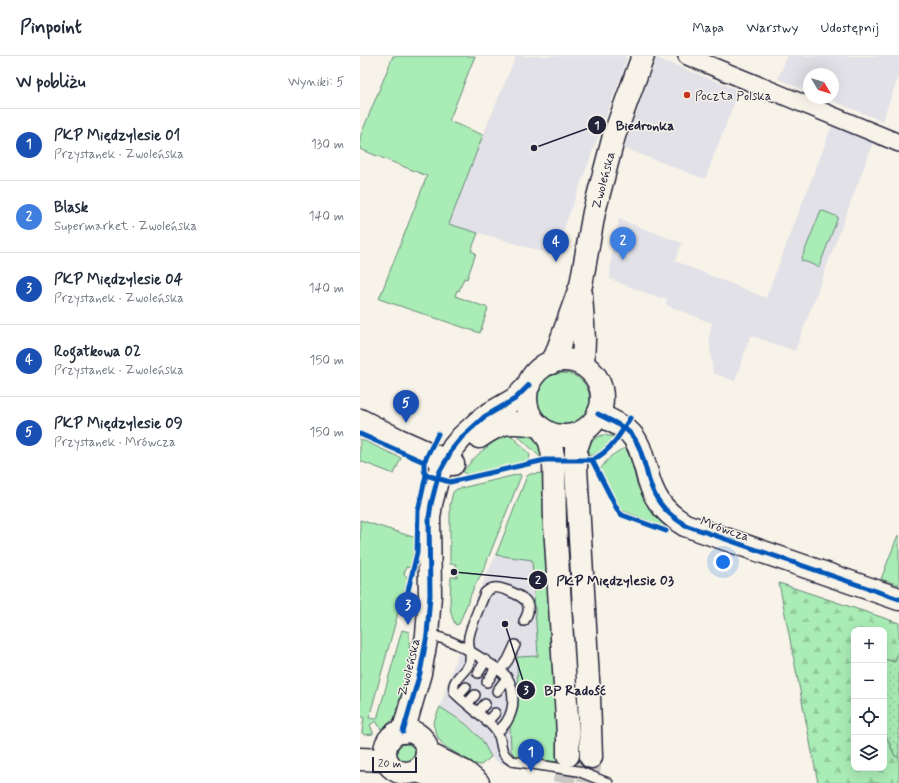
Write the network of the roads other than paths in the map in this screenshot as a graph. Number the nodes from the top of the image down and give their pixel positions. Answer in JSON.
{"nodes":[{"id":1,"x":643,"y":56,"type":"edge"},
{"id":2,"x":687,"y":56,"type":"edge"},
{"id":3,"x":899,"y":143,"type":"edge"},
{"id":4,"x":581,"y":285,"type":"junction"},
{"id":5,"x":551,"y":362,"type":"junction"},
{"id":6,"x":583,"y":365,"type":"junction"},
{"id":7,"x":528,"y":385,"type":"junction"},
{"id":8,"x":598,"y":414,"type":"junction"},
{"id":9,"x":360,"y":420,"type":"edge"},
{"id":10,"x":540,"y":428,"type":"junction"},
{"id":11,"x":582,"y":432,"type":"junction"},
{"id":12,"x":449,"y":462,"type":"junction"},
{"id":13,"x":899,"y":599,"type":"edge"},
{"id":14,"x":524,"y":622,"type":"dead end"},
{"id":15,"x":434,"y":636,"type":"junction"},
{"id":16,"x":515,"y":645,"type":"dead end"},
{"id":17,"x":470,"y":651,"type":"junction"},
{"id":18,"x":485,"y":660,"type":"junction"},
{"id":19,"x":498,"y":669,"type":"junction"},
{"id":20,"x":478,"y":673,"type":"dead end"},
{"id":21,"x":507,"y":678,"type":"junction"},
{"id":22,"x":487,"y":682,"type":"dead end"},
{"id":23,"x":466,"y":687,"type":"dead end"},
{"id":24,"x":497,"y":691,"type":"dead end"},
{"id":25,"x":475,"y":695,"type":"dead end"},
{"id":26,"x":458,"y":696,"type":"junction"},
{"id":27,"x":467,"y":704,"type":"junction"},
{"id":28,"x":485,"y":704,"type":"dead end"},
{"id":29,"x":477,"y":713,"type":"junction"},
{"id":30,"x":495,"y":713,"type":"dead end"},
{"id":31,"x":487,"y":722,"type":"junction"},
{"id":32,"x":497,"y":733,"type":"junction"},
{"id":33,"x":360,"y":746,"type":"edge"},
{"id":34,"x":416,"y":748,"type":"junction"},
{"id":35,"x":386,"y":752,"type":"junction"},
{"id":36,"x":568,"y":755,"type":"tunnel mouth"},
{"id":37,"x":590,"y":757,"type":"tunnel mouth"},
{"id":38,"x":360,"y":759,"type":"edge"},
{"id":39,"x":457,"y":783,"type":"edge"},
{"id":40,"x":478,"y":783,"type":"edge"},
{"id":41,"x":608,"y":783,"type":"edge"}],
"edges":[{"from":1,"to":4,"type":"street","name":"Zwoleńska"},
{"from":2,"to":3,"type":"street"},
{"from":4,"to":5,"type":"street","name":"Zwoleńska"},
{"from":4,"to":6,"type":"street","name":"Zwoleńska"},
{"from":5,"to":6,"type":"street"},
{"from":5,"to":7,"type":"street"},
{"from":6,"to":8,"type":"street"},
{"from":7,"to":10,"type":"street"},
{"from":7,"to":12,"type":"street","name":"Zwoleńska"},
{"from":8,"to":11,"type":"street"},
{"from":8,"to":13,"type":"street","name":"Mrówcza"},
{"from":9,"to":12,"type":"street"},
{"from":10,"to":11,"type":"street"},
{"from":10,"to":12,"type":"street","name":"Zwoleńska"},
{"from":10,"to":36,"type":"street"},
{"from":11,"to":37,"type":"street"},
{"from":12,"to":15,"type":"street","name":"Zwoleńska"},
{"from":14,"to":17,"type":"lane"},
{"from":15,"to":17,"type":"lane"},
{"from":15,"to":34,"type":"street","name":"Zwoleńska"},
{"from":16,"to":19,"type":"lane"},
{"from":17,"to":18,"type":"lane"},
{"from":17,"to":26,"type":"lane"},
{"from":18,"to":19,"type":"lane"},
{"from":18,"to":20,"type":"lane"},
{"from":19,"to":21,"type":"lane"},
{"from":19,"to":22,"type":"lane"},
{"from":21,"to":24,"type":"lane"},
{"from":21,"to":32,"type":"lane"},
{"from":23,"to":26,"type":"lane"},
{"from":25,"to":27,"type":"lane"},
{"from":26,"to":27,"type":"lane"},
{"from":27,"to":29,"type":"lane"},
{"from":28,"to":29,"type":"lane"},
{"from":29,"to":31,"type":"lane"},
{"from":30,"to":31,"type":"lane"},
{"from":31,"to":32,"type":"lane"},
{"from":32,"to":41,"type":"lane"},
{"from":33,"to":35,"type":"street"},
{"from":34,"to":35,"type":"street"},
{"from":34,"to":35,"type":"street"},
{"from":34,"to":39,"type":"street"},
{"from":34,"to":40,"type":"street"},
{"from":35,"to":38,"type":"street"}]}
